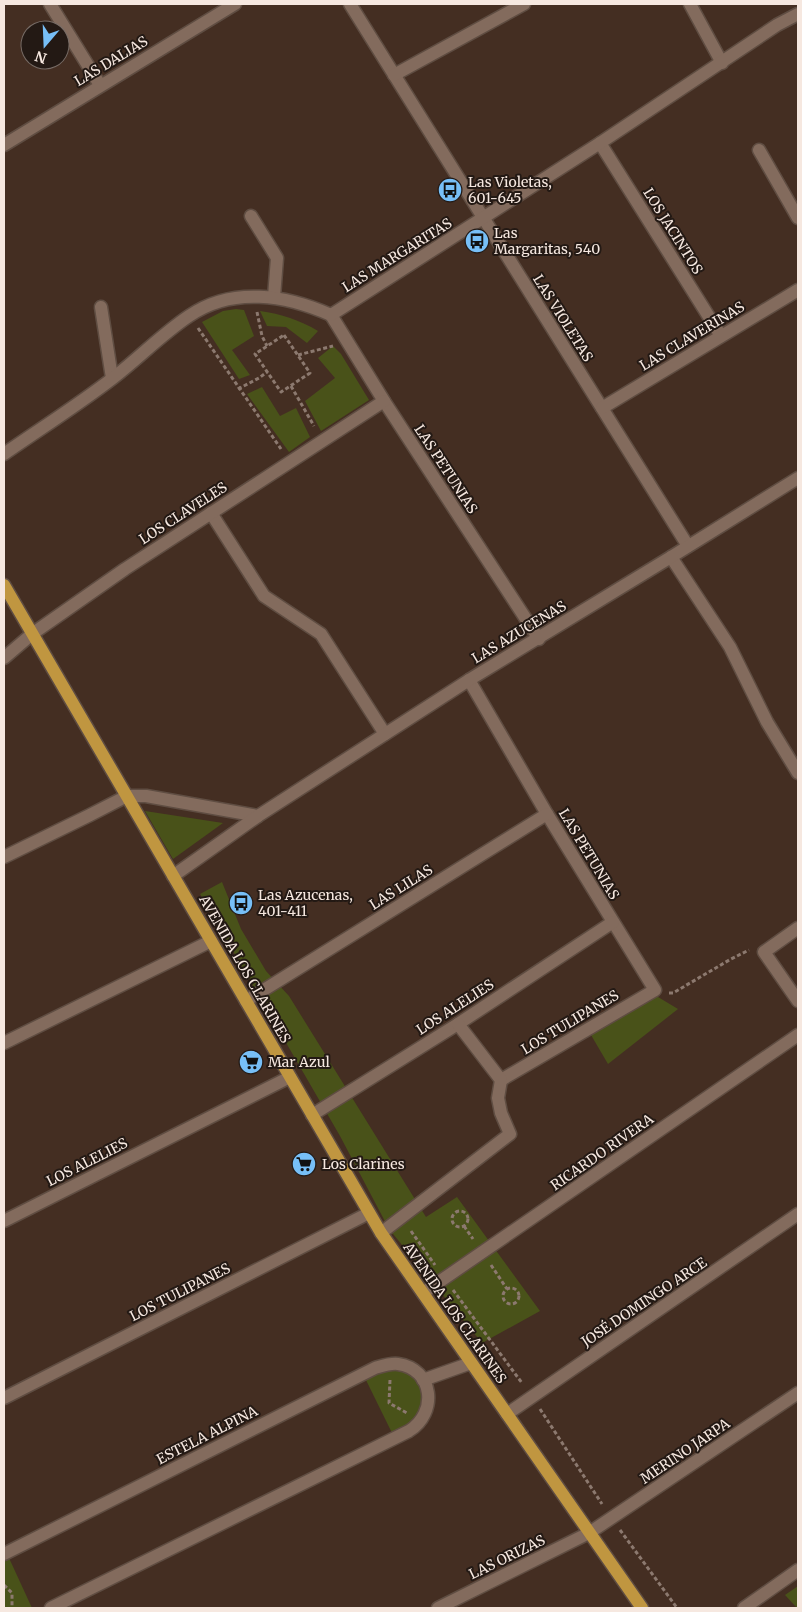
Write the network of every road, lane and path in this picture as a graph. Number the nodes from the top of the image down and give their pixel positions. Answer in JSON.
{"nodes":[{"id":1,"x":50,"y":4,"type":"edge"},
{"id":2,"x":235,"y":4,"type":"edge"},
{"id":3,"x":350,"y":4,"type":"edge"},
{"id":4,"x":524,"y":4,"type":"edge"},
{"id":5,"x":690,"y":4,"type":"edge"},
{"id":6,"x":798,"y":14,"type":"edge"},
{"id":7,"x":722,"y":63,"type":"junction"},
{"id":8,"x":394,"y":75,"type":"junction"},
{"id":9,"x":100,"y":85,"type":"junction"},
{"id":10,"x":600,"y":143,"type":"junction"},
{"id":11,"x":4,"y":145,"type":"edge"},
{"id":12,"x":759,"y":150,"type":"dead end"},
{"id":13,"x":251,"y":216,"type":"dead end"},
{"id":14,"x":484,"y":218,"type":"junction"},
{"id":15,"x":798,"y":218,"type":"edge"},
{"id":16,"x":798,"y":290,"type":"edge"},
{"id":17,"x":254,"y":296,"type":"junction"},
{"id":18,"x":274,"y":297,"type":"junction"},
{"id":19,"x":100,"y":307,"type":"dead end"},
{"id":20,"x":331,"y":315,"type":"junction"},
{"id":21,"x":189,"y":316,"type":"junction"},
{"id":22,"x":721,"y":336,"type":"junction"},
{"id":23,"x":348,"y":341,"type":"junction"},
{"id":24,"x":268,"y":346,"type":"junction"},
{"id":25,"x":298,"y":355,"type":"junction"},
{"id":26,"x":267,"y":372,"type":"junction"},
{"id":27,"x":112,"y":378,"type":"junction"},
{"id":28,"x":291,"y":386,"type":"junction"},
{"id":29,"x":238,"y":389,"type":"junction"},
{"id":30,"x":384,"y":401,"type":"junction"},
{"id":31,"x":602,"y":408,"type":"junction"},
{"id":32,"x":323,"y":440,"type":"junction"},
{"id":33,"x":4,"y":454,"type":"edge"},
{"id":34,"x":290,"y":462,"type":"junction"},
{"id":35,"x":798,"y":478,"type":"edge"},
{"id":36,"x":211,"y":513,"type":"junction"},
{"id":37,"x":688,"y":546,"type":"junction"},
{"id":38,"x":672,"y":557,"type":"junction"},
{"id":39,"x":4,"y":585,"type":"edge"},
{"id":40,"x":32,"y":634,"type":"junction"},
{"id":41,"x":539,"y":639,"type":"junction"},
{"id":42,"x":4,"y":658,"type":"edge"},
{"id":43,"x":469,"y":680,"type":"junction"},
{"id":44,"x":385,"y":734,"type":"junction"},
{"id":45,"x":798,"y":773,"type":"edge"},
{"id":46,"x":126,"y":796,"type":"junction"},
{"id":47,"x":547,"y":814,"type":"junction"},
{"id":48,"x":258,"y":816,"type":"junction"},
{"id":49,"x":4,"y":857,"type":"edge"},
{"id":50,"x":174,"y":876,"type":"junction"},
{"id":51,"x":613,"y":922,"type":"junction"},
{"id":52,"x":798,"y":928,"type":"edge"},
{"id":53,"x":211,"y":941,"type":"junction"},
{"id":54,"x":764,"y":952,"type":"junction"},
{"id":55,"x":654,"y":990,"type":"junction"},
{"id":56,"x":246,"y":1001,"type":"junction"},
{"id":57,"x":798,"y":1001,"type":"edge"},
{"id":58,"x":458,"y":1024,"type":"junction"},
{"id":59,"x":798,"y":1035,"type":"edge"},
{"id":60,"x":4,"y":1043,"type":"edge"},
{"id":61,"x":290,"y":1077,"type":"junction"},
{"id":62,"x":501,"y":1080,"type":"junction"},
{"id":63,"x":312,"y":1115,"type":"junction"},
{"id":64,"x":369,"y":1212,"type":"junction"},
{"id":65,"x":798,"y":1214,"type":"edge"},
{"id":66,"x":4,"y":1221,"type":"edge"},
{"id":67,"x":453,"y":1222,"type":"joint"},
{"id":68,"x":381,"y":1233,"type":"junction"},
{"id":69,"x":423,"y":1293,"type":"junction"},
{"id":70,"x":505,"y":1301,"type":"joint"},
{"id":71,"x":471,"y":1362,"type":"junction"},
{"id":72,"x":388,"y":1364,"type":"junction"},
{"id":73,"x":423,"y":1380,"type":"junction"},
{"id":74,"x":798,"y":1393,"type":"edge"},
{"id":75,"x":4,"y":1398,"type":"edge"},
{"id":76,"x":507,"y":1414,"type":"junction"},
{"id":77,"x":419,"y":1423,"type":"junction"},
{"id":78,"x":589,"y":1533,"type":"junction"},
{"id":79,"x":4,"y":1554,"type":"edge"},
{"id":80,"x":798,"y":1570,"type":"edge"},
{"id":81,"x":4,"y":1585,"type":"edge"},
{"id":82,"x":12,"y":1608,"type":"edge"},
{"id":83,"x":51,"y":1608,"type":"edge"},
{"id":84,"x":438,"y":1608,"type":"edge"},
{"id":85,"x":642,"y":1608,"type":"edge"},
{"id":86,"x":744,"y":1608,"type":"edge"}],
"edges":[{"from":1,"to":9,"type":"street"},
{"from":2,"to":9,"type":"street","name":"LAS DALIAS"},
{"from":3,"to":8,"type":"street","name":"LAS VIOLETAS"},
{"from":4,"to":8,"type":"street"},
{"from":5,"to":7,"type":"street"},
{"from":6,"to":7,"type":"street","name":"LAS MARGARITAS"},
{"from":7,"to":10,"type":"street","name":"LAS MARGARITAS"},
{"from":8,"to":14,"type":"street","name":"LAS VIOLETAS"},
{"from":9,"to":11,"type":"street","name":"LAS DALIAS"},
{"from":10,"to":14,"type":"street","name":"LAS MARGARITAS"},
{"from":10,"to":22,"type":"street","name":"LOS JACINTOS"},
{"from":12,"to":15,"type":"street"},
{"from":13,"to":18,"type":"street"},
{"from":14,"to":20,"type":"street","name":"LAS MARGARITAS"},
{"from":14,"to":31,"type":"street","name":"LAS VIOLETAS"},
{"from":16,"to":22,"type":"street","name":"LAS CLAVERINAS"},
{"from":17,"to":18,"type":"street"},
{"from":17,"to":21,"type":"street"},
{"from":17,"to":24,"type":"path"},
{"from":18,"to":20,"type":"street"},
{"from":19,"to":27,"type":"street"},
{"from":20,"to":23,"type":"street","name":"LAS PETUNIAS"},
{"from":21,"to":27,"type":"street"},
{"from":21,"to":29,"type":"path"},
{"from":22,"to":31,"type":"street","name":"LAS CLAVERINAS"},
{"from":23,"to":25,"type":"path"},
{"from":23,"to":30,"type":"street","name":"LAS PETUNIAS"},
{"from":24,"to":25,"type":"path"},
{"from":24,"to":26,"type":"path"},
{"from":25,"to":28,"type":"path"},
{"from":26,"to":28,"type":"path"},
{"from":26,"to":29,"type":"path"},
{"from":27,"to":33,"type":"street"},
{"from":28,"to":32,"type":"path"},
{"from":29,"to":34,"type":"path"},
{"from":30,"to":32,"type":"street","name":"LOS CLAVELES"},
{"from":30,"to":41,"type":"street","name":"LAS PETUNIAS"},
{"from":31,"to":37,"type":"street","name":"LAS VIOLETAS"},
{"from":32,"to":34,"type":"street","name":"LOS CLAVELES"},
{"from":34,"to":36,"type":"street","name":"LOS CLAVELES"},
{"from":35,"to":37,"type":"street","name":"LAS AZUCENAS"},
{"from":36,"to":40,"type":"street","name":"LOS CLAVELES"},
{"from":36,"to":44,"type":"street"},
{"from":37,"to":38,"type":"street","name":"LAS AZUCENAS"},
{"from":38,"to":41,"type":"street","name":"LAS AZUCENAS"},
{"from":38,"to":45,"type":"street"},
{"from":39,"to":40,"type":"main road","name":"AVENIDA LOS CLARINES"},
{"from":40,"to":42,"type":"street","name":"LOS CLAVELES"},
{"from":40,"to":46,"type":"main road","name":"AVENIDA LOS CLARINES"},
{"from":41,"to":43,"type":"street","name":"LAS AZUCENAS"},
{"from":43,"to":44,"type":"street","name":"LAS AZUCENAS"},
{"from":43,"to":47,"type":"street","name":"LAS PETUNIAS"},
{"from":44,"to":48,"type":"street","name":"LAS AZUCENAS"},
{"from":46,"to":48,"type":"street"},
{"from":46,"to":49,"type":"street"},
{"from":46,"to":50,"type":"main road","name":"AVENIDA LOS CLARINES"},
{"from":47,"to":51,"type":"street","name":"LAS PETUNIAS"},
{"from":47,"to":56,"type":"street","name":"LAS LILAS"},
{"from":48,"to":50,"type":"street","name":"LAS AZUCENAS"},
{"from":50,"to":53,"type":"main road","name":"AVENIDA LOS CLARINES"},
{"from":51,"to":55,"type":"street","name":"LAS PETUNIAS"},
{"from":51,"to":58,"type":"street","name":"LOS ALELIES"},
{"from":52,"to":54,"type":"street"},
{"from":53,"to":56,"type":"main road","name":"AVENIDA LOS CLARINES"},
{"from":53,"to":60,"type":"street"},
{"from":54,"to":55,"type":"path"},
{"from":54,"to":57,"type":"street"},
{"from":55,"to":62,"type":"street","name":"LOS TULIPANES"},
{"from":56,"to":61,"type":"main road","name":"AVENIDA LOS CLARINES"},
{"from":58,"to":62,"type":"street"},
{"from":58,"to":63,"type":"street","name":"LOS ALELIES"},
{"from":59,"to":69,"type":"street","name":"RICARDO RIVERA"},
{"from":61,"to":63,"type":"main road","name":"AVENIDA LOS CLARINES"},
{"from":61,"to":66,"type":"street","name":"LOS ALELIES"},
{"from":62,"to":68,"type":"street"},
{"from":63,"to":64,"type":"main road","name":"AVENIDA LOS CLARINES"},
{"from":64,"to":68,"type":"main road","name":"AVENIDA LOS CLARINES"},
{"from":64,"to":75,"type":"street","name":"LOS TULIPANES"},
{"from":65,"to":76,"type":"street","name":"JOSÉ DOMINGO ARCE"},
{"from":67,"to":67,"type":"path"},
{"from":68,"to":69,"type":"main road","name":"AVENIDA LOS CLARINES"},
{"from":69,"to":71,"type":"main road","name":"AVENIDA LOS CLARINES"},
{"from":70,"to":70,"type":"path"},
{"from":71,"to":73,"type":"street"},
{"from":71,"to":76,"type":"main road","name":"AVENIDA LOS CLARINES"},
{"from":72,"to":73,"type":"street"},
{"from":72,"to":77,"type":"path"},
{"from":72,"to":79,"type":"street","name":"ESTELA ALPINA"},
{"from":73,"to":77,"type":"street"},
{"from":74,"to":78,"type":"street","name":"MERINO JARPA"},
{"from":76,"to":78,"type":"main road","name":"AVENIDA LOS CLARINES"},
{"from":77,"to":83,"type":"street"},
{"from":78,"to":84,"type":"street","name":"LAS ORIZAS"},
{"from":78,"to":85,"type":"main road","name":"AVENIDA LOS CLARINES"},
{"from":80,"to":86,"type":"street"},
{"from":81,"to":82,"type":"path"}]}
